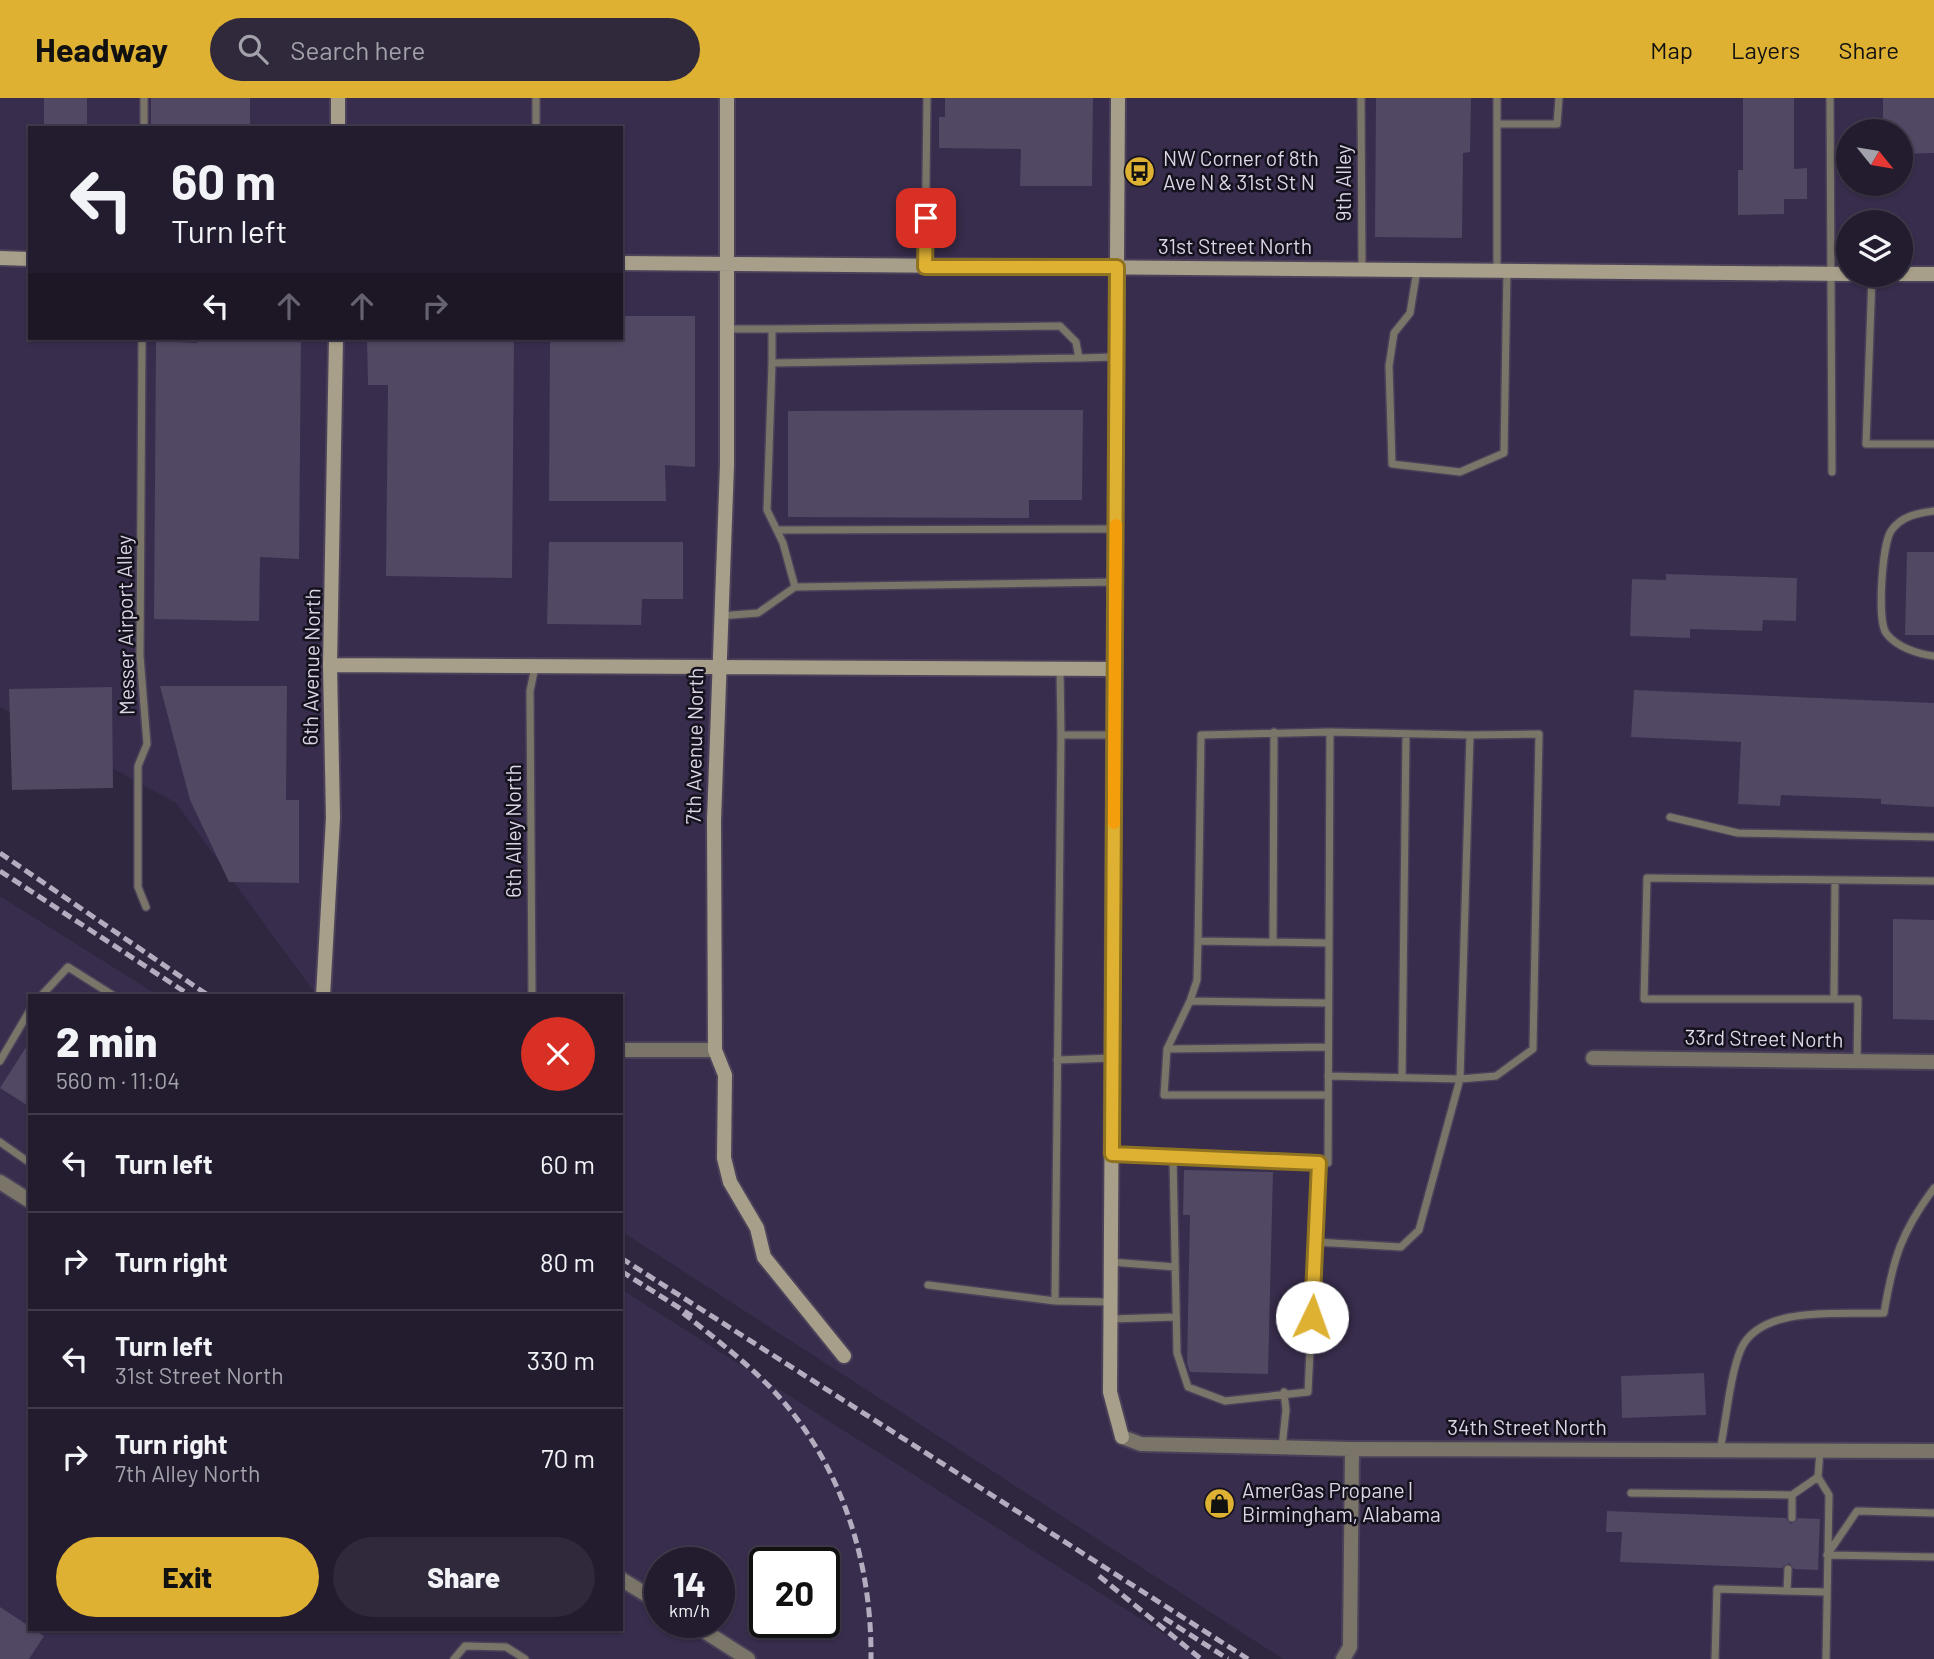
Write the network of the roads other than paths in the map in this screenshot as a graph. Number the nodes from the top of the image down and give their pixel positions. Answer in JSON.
{"nodes":[{"id":1,"x":144,"y":98,"type":"edge"},
{"id":2,"x":338,"y":98,"type":"edge"},
{"id":3,"x":536,"y":98,"type":"edge"},
{"id":4,"x":727,"y":98,"type":"edge"},
{"id":5,"x":927,"y":98,"type":"edge"},
{"id":6,"x":1118,"y":98,"type":"edge"},
{"id":7,"x":1362,"y":98,"type":"edge"},
{"id":8,"x":1497,"y":98,"type":"edge"},
{"id":9,"x":1559,"y":98,"type":"edge"},
{"id":10,"x":1830,"y":98,"type":"edge"},
{"id":11,"x":1498,"y":124,"type":"junction"},
{"id":12,"x":144,"y":126,"type":"edge"},
{"id":13,"x":338,"y":126,"type":"edge"},
{"id":14,"x":536,"y":126,"type":"edge"},
{"id":15,"x":1837,"y":210,"type":"edge"},
{"id":16,"x":0,"y":258,"type":"edge"},
{"id":17,"x":28,"y":259,"type":"edge"},
{"id":18,"x":623,"y":263,"type":"edge"},
{"id":19,"x":725,"y":264,"type":"junction"},
{"id":20,"x":925,"y":267,"type":"junction"},
{"id":21,"x":1117,"y":267,"type":"junction"},
{"id":22,"x":1362,"y":269,"type":"junction"},
{"id":23,"x":1417,"y":269,"type":"junction"},
{"id":24,"x":1502,"y":270,"type":"junction"},
{"id":25,"x":1836,"y":274,"type":"edge"},
{"id":26,"x":1913,"y":274,"type":"edge"},
{"id":27,"x":1934,"y":274,"type":"edge"},
{"id":28,"x":1840,"y":287,"type":"edge"},
{"id":29,"x":1871,"y":287,"type":"edge"},
{"id":30,"x":772,"y":329,"type":"junction"},
{"id":31,"x":727,"y":330,"type":"junction"},
{"id":32,"x":142,"y":340,"type":"edge"},
{"id":33,"x":336,"y":340,"type":"edge"},
{"id":34,"x":1116,"y":357,"type":"junction"},
{"id":35,"x":1079,"y":358,"type":"junction"},
{"id":36,"x":772,"y":363,"type":"junction"},
{"id":37,"x":1934,"y":444,"type":"edge"},
{"id":38,"x":1832,"y":472,"type":"dead end"},
{"id":39,"x":1934,"y":511,"type":"edge"},
{"id":40,"x":1116,"y":528,"type":"junction"},
{"id":41,"x":777,"y":530,"type":"junction"},
{"id":42,"x":1116,"y":582,"type":"junction"},
{"id":43,"x":795,"y":587,"type":"junction"},
{"id":44,"x":720,"y":616,"type":"junction"},
{"id":45,"x":1934,"y":656,"type":"edge"},
{"id":46,"x":330,"y":666,"type":"junction"},
{"id":47,"x":536,"y":667,"type":"junction"},
{"id":48,"x":718,"y":667,"type":"junction"},
{"id":49,"x":1060,"y":669,"type":"junction"},
{"id":50,"x":1115,"y":669,"type":"junction"},
{"id":51,"x":1274,"y":732,"type":"junction"},
{"id":52,"x":1330,"y":732,"type":"junction"},
{"id":53,"x":1406,"y":734,"type":"junction"},
{"id":54,"x":1061,"y":735,"type":"junction"},
{"id":55,"x":1115,"y":735,"type":"junction"},
{"id":56,"x":1470,"y":735,"type":"junction"},
{"id":57,"x":1670,"y":817,"type":"dead end"},
{"id":58,"x":1934,"y":837,"type":"edge"},
{"id":59,"x":1835,"y":881,"type":"junction"},
{"id":60,"x":1934,"y":881,"type":"edge"},
{"id":61,"x":146,"y":907,"type":"dead end"},
{"id":62,"x":1198,"y":941,"type":"junction"},
{"id":63,"x":1273,"y":942,"type":"junction"},
{"id":64,"x":1329,"y":943,"type":"junction"},
{"id":65,"x":43,"y":994,"type":"edge"},
{"id":66,"x":111,"y":994,"type":"edge"},
{"id":67,"x":323,"y":994,"type":"edge"},
{"id":68,"x":532,"y":994,"type":"edge"},
{"id":69,"x":1834,"y":999,"type":"junction"},
{"id":70,"x":1189,"y":1001,"type":"junction"},
{"id":71,"x":1328,"y":1003,"type":"junction"},
{"id":72,"x":28,"y":1013,"type":"edge"},
{"id":73,"x":1328,"y":1047,"type":"junction"},
{"id":74,"x":1167,"y":1049,"type":"junction"},
{"id":75,"x":623,"y":1050,"type":"edge"},
{"id":76,"x":715,"y":1050,"type":"junction"},
{"id":77,"x":1112,"y":1058,"type":"junction"},
{"id":78,"x":1593,"y":1058,"type":"dead end"},
{"id":79,"x":1057,"y":1060,"type":"junction"},
{"id":80,"x":0,"y":1061,"type":"edge"},
{"id":81,"x":1857,"y":1061,"type":"junction"},
{"id":82,"x":1934,"y":1062,"type":"edge"},
{"id":83,"x":1328,"y":1076,"type":"junction"},
{"id":84,"x":1402,"y":1078,"type":"junction"},
{"id":85,"x":1460,"y":1079,"type":"junction"},
{"id":86,"x":1328,"y":1095,"type":"junction"},
{"id":87,"x":0,"y":1142,"type":"edge"},
{"id":88,"x":1112,"y":1154,"type":"junction"},
{"id":89,"x":1173,"y":1157,"type":"junction"},
{"id":90,"x":28,"y":1162,"type":"edge"},
{"id":91,"x":1319,"y":1163,"type":"junction"},
{"id":92,"x":0,"y":1182,"type":"edge"},
{"id":93,"x":1934,"y":1188,"type":"edge"},
{"id":94,"x":28,"y":1200,"type":"edge"},
{"id":95,"x":1315,"y":1242,"type":"junction"},
{"id":96,"x":1111,"y":1262,"type":"junction"},
{"id":97,"x":1175,"y":1266,"type":"junction"},
{"id":98,"x":928,"y":1285,"type":"dead end"},
{"id":99,"x":1055,"y":1301,"type":"junction"},
{"id":100,"x":1111,"y":1301,"type":"junction"},
{"id":101,"x":1176,"y":1317,"type":"junction"},
{"id":102,"x":1111,"y":1319,"type":"junction"},
{"id":103,"x":844,"y":1356,"type":"dead end"},
{"id":104,"x":1284,"y":1392,"type":"junction"},
{"id":105,"x":1282,"y":1447,"type":"junction"},
{"id":106,"x":1352,"y":1448,"type":"junction"},
{"id":107,"x":1720,"y":1450,"type":"junction"},
{"id":108,"x":1820,"y":1451,"type":"junction"},
{"id":109,"x":1934,"y":1451,"type":"edge"},
{"id":110,"x":1818,"y":1477,"type":"junction"},
{"id":111,"x":1631,"y":1493,"type":"dead end"},
{"id":112,"x":1792,"y":1495,"type":"junction"},
{"id":113,"x":1934,"y":1513,"type":"edge"},
{"id":114,"x":1792,"y":1518,"type":"dead end"},
{"id":115,"x":1827,"y":1555,"type":"junction"},
{"id":116,"x":1934,"y":1558,"type":"edge"},
{"id":117,"x":1788,"y":1569,"type":"dead end"},
{"id":118,"x":623,"y":1580,"type":"edge"},
{"id":119,"x":1787,"y":1591,"type":"junction"},
{"id":120,"x":1826,"y":1592,"type":"junction"},
{"id":121,"x":644,"y":1593,"type":"edge"},
{"id":122,"x":715,"y":1638,"type":"edge"},
{"id":123,"x":454,"y":1659,"type":"edge"},
{"id":124,"x":524,"y":1659,"type":"edge"},
{"id":125,"x":748,"y":1659,"type":"edge"},
{"id":126,"x":1343,"y":1659,"type":"edge"},
{"id":127,"x":1715,"y":1659,"type":"edge"},
{"id":128,"x":1826,"y":1659,"type":"edge"}],
"edges":[{"from":1,"to":12,"type":"lane"},
{"from":2,"to":13,"type":"street"},
{"from":3,"to":14,"type":"lane"},
{"from":4,"to":19,"type":"street","name":"7th Avenue North"},
{"from":5,"to":20,"type":"lane"},
{"from":6,"to":21,"type":"street"},
{"from":7,"to":22,"type":"lane","name":"9th Alley"},
{"from":8,"to":11,"type":"lane"},
{"from":9,"to":11,"type":"lane"},
{"from":10,"to":15,"type":"lane"},
{"from":11,"to":24,"type":"lane"},
{"from":16,"to":17,"type":"street"},
{"from":18,"to":19,"type":"street","name":"31st Street North"},
{"from":19,"to":20,"type":"street","name":"31st Street North"},
{"from":19,"to":31,"type":"street","name":"7th Avenue North"},
{"from":20,"to":21,"type":"street","name":"31st Street North"},
{"from":21,"to":22,"type":"street","name":"31st Street North"},
{"from":21,"to":34,"type":"street"},
{"from":22,"to":23,"type":"street","name":"31st Street North"},
{"from":23,"to":24,"type":"street","name":"31st Street North"},
{"from":23,"to":24,"type":"lane"},
{"from":24,"to":25,"type":"street","name":"31st Street North"},
{"from":26,"to":27,"type":"street"},
{"from":28,"to":38,"type":"lane"},
{"from":29,"to":37,"type":"lane"},
{"from":30,"to":31,"type":"lane"},
{"from":30,"to":35,"type":"lane"},
{"from":30,"to":36,"type":"lane"},
{"from":31,"to":44,"type":"street","name":"7th Avenue North"},
{"from":32,"to":61,"type":"lane","name":"Messer Airport Alley"},
{"from":33,"to":46,"type":"street","name":"6th Avenue North"},
{"from":34,"to":35,"type":"lane"},
{"from":34,"to":40,"type":"street"},
{"from":35,"to":36,"type":"lane"},
{"from":36,"to":41,"type":"lane"},
{"from":39,"to":45,"type":"lane"},
{"from":40,"to":41,"type":"lane"},
{"from":40,"to":42,"type":"street"},
{"from":41,"to":43,"type":"lane"},
{"from":42,"to":43,"type":"lane"},
{"from":42,"to":50,"type":"street"},
{"from":43,"to":44,"type":"lane"},
{"from":44,"to":48,"type":"street","name":"7th Avenue North"},
{"from":46,"to":47,"type":"street"},
{"from":46,"to":67,"type":"street","name":"6th Avenue North"},
{"from":47,"to":48,"type":"street"},
{"from":47,"to":68,"type":"lane","name":"6th Alley North"},
{"from":48,"to":49,"type":"street"},
{"from":48,"to":76,"type":"street","name":"7th Avenue North"},
{"from":49,"to":50,"type":"street"},
{"from":49,"to":54,"type":"lane"},
{"from":50,"to":55,"type":"street"},
{"from":51,"to":52,"type":"lane"},
{"from":51,"to":62,"type":"lane"},
{"from":51,"to":63,"type":"lane"},
{"from":52,"to":53,"type":"lane"},
{"from":52,"to":64,"type":"lane"},
{"from":53,"to":56,"type":"lane"},
{"from":53,"to":84,"type":"lane"},
{"from":54,"to":55,"type":"lane"},
{"from":54,"to":79,"type":"lane"},
{"from":55,"to":77,"type":"street"},
{"from":56,"to":85,"type":"lane"},
{"from":56,"to":85,"type":"lane"},
{"from":57,"to":58,"type":"lane"},
{"from":59,"to":60,"type":"lane"},
{"from":59,"to":69,"type":"lane"},
{"from":59,"to":69,"type":"lane"},
{"from":62,"to":63,"type":"lane"},
{"from":62,"to":70,"type":"lane"},
{"from":63,"to":64,"type":"lane"},
{"from":64,"to":71,"type":"lane"},
{"from":65,"to":66,"type":"lane"},
{"from":69,"to":81,"type":"lane"},
{"from":70,"to":71,"type":"lane"},
{"from":70,"to":74,"type":"lane"},
{"from":71,"to":73,"type":"lane"},
{"from":72,"to":80,"type":"lane"},
{"from":73,"to":74,"type":"lane"},
{"from":73,"to":83,"type":"lane"},
{"from":74,"to":86,"type":"lane"},
{"from":75,"to":76,"type":"street"},
{"from":76,"to":103,"type":"street","name":"7th Avenue North"},
{"from":77,"to":79,"type":"lane"},
{"from":77,"to":88,"type":"street"},
{"from":78,"to":81,"type":"street","name":"33rd Street North"},
{"from":79,"to":99,"type":"lane"},
{"from":81,"to":82,"type":"street","name":"33rd Street North"},
{"from":83,"to":84,"type":"lane"},
{"from":83,"to":86,"type":"lane"},
{"from":84,"to":85,"type":"lane"},
{"from":85,"to":95,"type":"lane"},
{"from":86,"to":91,"type":"lane"},
{"from":87,"to":90,"type":"lane"},
{"from":88,"to":89,"type":"lane"},
{"from":88,"to":96,"type":"street"},
{"from":89,"to":91,"type":"lane"},
{"from":89,"to":97,"type":"lane"},
{"from":91,"to":95,"type":"lane"},
{"from":92,"to":94,"type":"street"},
{"from":93,"to":107,"type":"lane"},
{"from":95,"to":104,"type":"lane"},
{"from":96,"to":97,"type":"lane"},
{"from":96,"to":100,"type":"street"},
{"from":97,"to":101,"type":"lane"},
{"from":98,"to":99,"type":"lane"},
{"from":99,"to":100,"type":"lane"},
{"from":100,"to":102,"type":"street"},
{"from":101,"to":102,"type":"lane"},
{"from":101,"to":104,"type":"lane"},
{"from":102,"to":105,"type":"street","name":"34th Street North"},
{"from":104,"to":105,"type":"lane"},
{"from":105,"to":106,"type":"street","name":"34th Street North"},
{"from":106,"to":107,"type":"street","name":"34th Street North"},
{"from":106,"to":126,"type":"street"},
{"from":107,"to":108,"type":"street","name":"34th Street North"},
{"from":108,"to":109,"type":"street","name":"34th Street North"},
{"from":108,"to":110,"type":"lane"},
{"from":110,"to":112,"type":"lane"},
{"from":110,"to":115,"type":"lane"},
{"from":111,"to":112,"type":"lane"},
{"from":112,"to":114,"type":"lane"},
{"from":113,"to":115,"type":"lane"},
{"from":115,"to":116,"type":"lane"},
{"from":115,"to":120,"type":"lane"},
{"from":117,"to":119,"type":"lane"},
{"from":118,"to":121,"type":"street"},
{"from":119,"to":120,"type":"lane"},
{"from":119,"to":127,"type":"lane"},
{"from":120,"to":128,"type":"lane"},
{"from":122,"to":125,"type":"street"},
{"from":123,"to":124,"type":"lane"}]}
